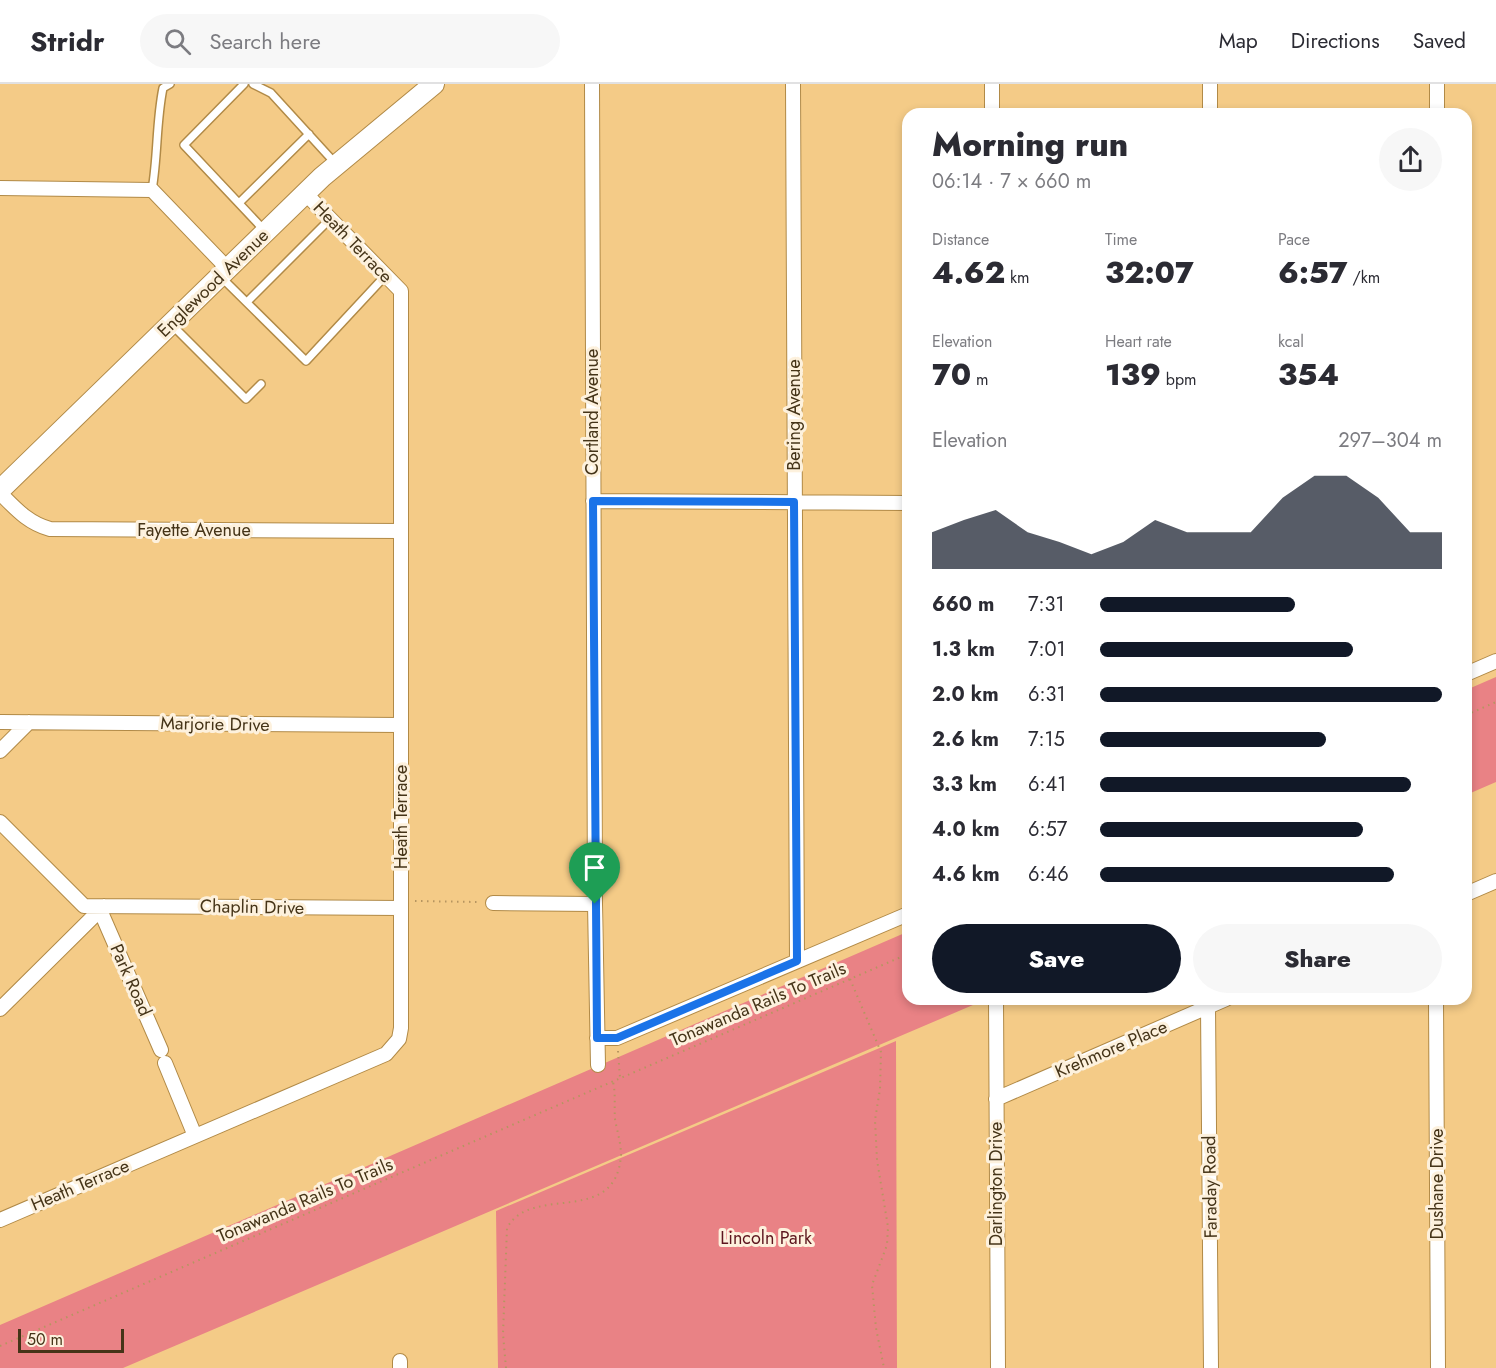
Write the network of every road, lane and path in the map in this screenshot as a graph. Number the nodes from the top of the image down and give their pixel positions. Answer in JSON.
{"nodes":[{"id":1,"x":170,"y":84,"type":"edge"},
{"id":2,"x":244,"y":84,"type":"edge"},
{"id":3,"x":252,"y":84,"type":"edge"},
{"id":4,"x":434,"y":84,"type":"edge"},
{"id":5,"x":591,"y":84,"type":"edge"},
{"id":6,"x":793,"y":84,"type":"edge"},
{"id":7,"x":992,"y":84,"type":"edge"},
{"id":8,"x":1210,"y":84,"type":"edge"},
{"id":9,"x":1437,"y":84,"type":"edge"},
{"id":10,"x":992,"y":108,"type":"edge"},
{"id":11,"x":1210,"y":108,"type":"edge"},
{"id":12,"x":1437,"y":108,"type":"edge"},
{"id":13,"x":309,"y":134,"type":"junction"},
{"id":14,"x":337,"y":165,"type":"junction"},
{"id":15,"x":0,"y":188,"type":"edge"},
{"id":16,"x":152,"y":190,"type":"junction"},
{"id":17,"x":305,"y":193,"type":"junction"},
{"id":18,"x":239,"y":203,"type":"junction"},
{"id":19,"x":330,"y":219,"type":"junction"},
{"id":20,"x":266,"y":232,"type":"junction"},
{"id":21,"x":224,"y":273,"type":"junction"},
{"id":22,"x":386,"y":275,"type":"junction"},
{"id":23,"x":247,"y":302,"type":"junction"},
{"id":24,"x":171,"y":324,"type":"junction"},
{"id":25,"x":261,"y":384,"type":"dead end"},
{"id":26,"x":0,"y":492,"type":"edge"},
{"id":27,"x":593,"y":501,"type":"junction"},
{"id":28,"x":794,"y":502,"type":"junction"},
{"id":29,"x":902,"y":503,"type":"edge"},
{"id":30,"x":401,"y":531,"type":"junction"},
{"id":31,"x":1496,"y":661,"type":"edge"},
{"id":32,"x":1472,"y":671,"type":"edge"},
{"id":33,"x":1496,"y":702,"type":"edge"},
{"id":34,"x":1472,"y":712,"type":"edge"},
{"id":35,"x":0,"y":722,"type":"edge"},
{"id":36,"x":29,"y":722,"type":"junction"},
{"id":37,"x":400,"y":726,"type":"junction"},
{"id":38,"x":0,"y":752,"type":"edge"},
{"id":39,"x":0,"y":822,"type":"edge"},
{"id":40,"x":1496,"y":881,"type":"edge"},
{"id":41,"x":1472,"y":891,"type":"edge"},
{"id":42,"x":493,"y":903,"type":"joint"},
{"id":43,"x":595,"y":904,"type":"junction"},
{"id":44,"x":401,"y":905,"type":"junction"},
{"id":45,"x":102,"y":908,"type":"junction"},
{"id":46,"x":902,"y":917,"type":"edge"},
{"id":47,"x":902,"y":957,"type":"edge"},
{"id":48,"x":797,"y":961,"type":"junction"},
{"id":49,"x":850,"y":979,"type":"junction"},
{"id":50,"x":996,"y":1005,"type":"edge"},
{"id":51,"x":1212,"y":1005,"type":"edge"},
{"id":52,"x":1436,"y":1005,"type":"edge"},
{"id":53,"x":1208,"y":1007,"type":"junction"},
{"id":54,"x":0,"y":1009,"type":"edge"},
{"id":55,"x":597,"y":1038,"type":"junction"},
{"id":56,"x":617,"y":1047,"type":"dead end"},
{"id":57,"x":598,"y":1065,"type":"dead end"},
{"id":58,"x":620,"y":1078,"type":"junction"},
{"id":59,"x":612,"y":1081,"type":"junction"},
{"id":60,"x":996,"y":1099,"type":"junction"},
{"id":61,"x":195,"y":1136,"type":"junction"},
{"id":62,"x":0,"y":1220,"type":"edge"},
{"id":63,"x":0,"y":1346,"type":"edge"},
{"id":64,"x":506,"y":1368,"type":"edge"},
{"id":65,"x":884,"y":1368,"type":"edge"},
{"id":66,"x":998,"y":1368,"type":"edge"},
{"id":67,"x":1211,"y":1368,"type":"edge"},
{"id":68,"x":1438,"y":1368,"type":"edge"}],
"edges":[{"from":1,"to":16,"type":"lane"},
{"from":2,"to":18,"type":"lane"},
{"from":3,"to":13,"type":"lane"},
{"from":4,"to":14,"type":"street","name":"Englewood Avenue"},
{"from":5,"to":27,"type":"street","name":"Cortland Avenue"},
{"from":6,"to":28,"type":"street","name":"Bering Avenue"},
{"from":7,"to":10,"type":"street"},
{"from":8,"to":11,"type":"street"},
{"from":9,"to":12,"type":"street"},
{"from":13,"to":14,"type":"lane"},
{"from":13,"to":18,"type":"lane"},
{"from":14,"to":17,"type":"street","name":"Englewood Avenue"},
{"from":15,"to":16,"type":"street"},
{"from":16,"to":21,"type":"street"},
{"from":17,"to":19,"type":"street","name":"Heath Terrace"},
{"from":17,"to":20,"type":"street","name":"Englewood Avenue"},
{"from":18,"to":20,"type":"lane"},
{"from":19,"to":22,"type":"street","name":"Heath Terrace"},
{"from":19,"to":23,"type":"lane"},
{"from":20,"to":21,"type":"street","name":"Englewood Avenue"},
{"from":21,"to":23,"type":"lane"},
{"from":21,"to":24,"type":"street","name":"Englewood Avenue"},
{"from":22,"to":23,"type":"lane"},
{"from":22,"to":30,"type":"street","name":"Heath Terrace"},
{"from":24,"to":25,"type":"lane"},
{"from":24,"to":26,"type":"street","name":"Englewood Avenue"},
{"from":26,"to":30,"type":"street","name":"Fayette Avenue"},
{"from":27,"to":28,"type":"street"},
{"from":27,"to":43,"type":"street","name":"Cortland Avenue"},
{"from":28,"to":29,"type":"street"},
{"from":28,"to":48,"type":"street","name":"Bering Avenue"},
{"from":30,"to":37,"type":"street","name":"Heath Terrace"},
{"from":31,"to":32,"type":"street"},
{"from":33,"to":34,"type":"path"},
{"from":35,"to":36,"type":"street","name":"Marjorie Drive"},
{"from":36,"to":37,"type":"street","name":"Marjorie Drive"},
{"from":36,"to":38,"type":"street"},
{"from":37,"to":44,"type":"street","name":"Heath Terrace"},
{"from":39,"to":45,"type":"street"},
{"from":40,"to":41,"type":"street"},
{"from":42,"to":43,"type":"street"},
{"from":42,"to":44,"type":"path"},
{"from":43,"to":55,"type":"street","name":"Cortland Avenue"},
{"from":44,"to":45,"type":"street","name":"Chaplin Drive"},
{"from":44,"to":61,"type":"street","name":"Heath Terrace"},
{"from":45,"to":54,"type":"street"},
{"from":45,"to":61,"type":"street","name":"Park Road"},
{"from":46,"to":48,"type":"street"},
{"from":47,"to":49,"type":"path","name":"Tonawanda Rails To Trails"},
{"from":48,"to":55,"type":"street"},
{"from":49,"to":58,"type":"path","name":"Tonawanda Rails To Trails"},
{"from":49,"to":65,"type":"path"},
{"from":50,"to":60,"type":"street","name":"Darlington Drive"},
{"from":51,"to":53,"type":"street","name":"Krehmore Place"},
{"from":52,"to":68,"type":"street","name":"Dushane Drive"},
{"from":53,"to":60,"type":"street","name":"Krehmore Place"},
{"from":53,"to":67,"type":"street","name":"Faraday Road"},
{"from":55,"to":57,"type":"street","name":"Cortland Avenue"},
{"from":56,"to":58,"type":"path"},
{"from":58,"to":59,"type":"path","name":"Tonawanda Rails To Trails"},
{"from":59,"to":63,"type":"path","name":"Tonawanda Rails To Trails"},
{"from":59,"to":64,"type":"path"},
{"from":60,"to":66,"type":"street","name":"Darlington Drive"},
{"from":61,"to":62,"type":"street","name":"Heath Terrace"}]}
